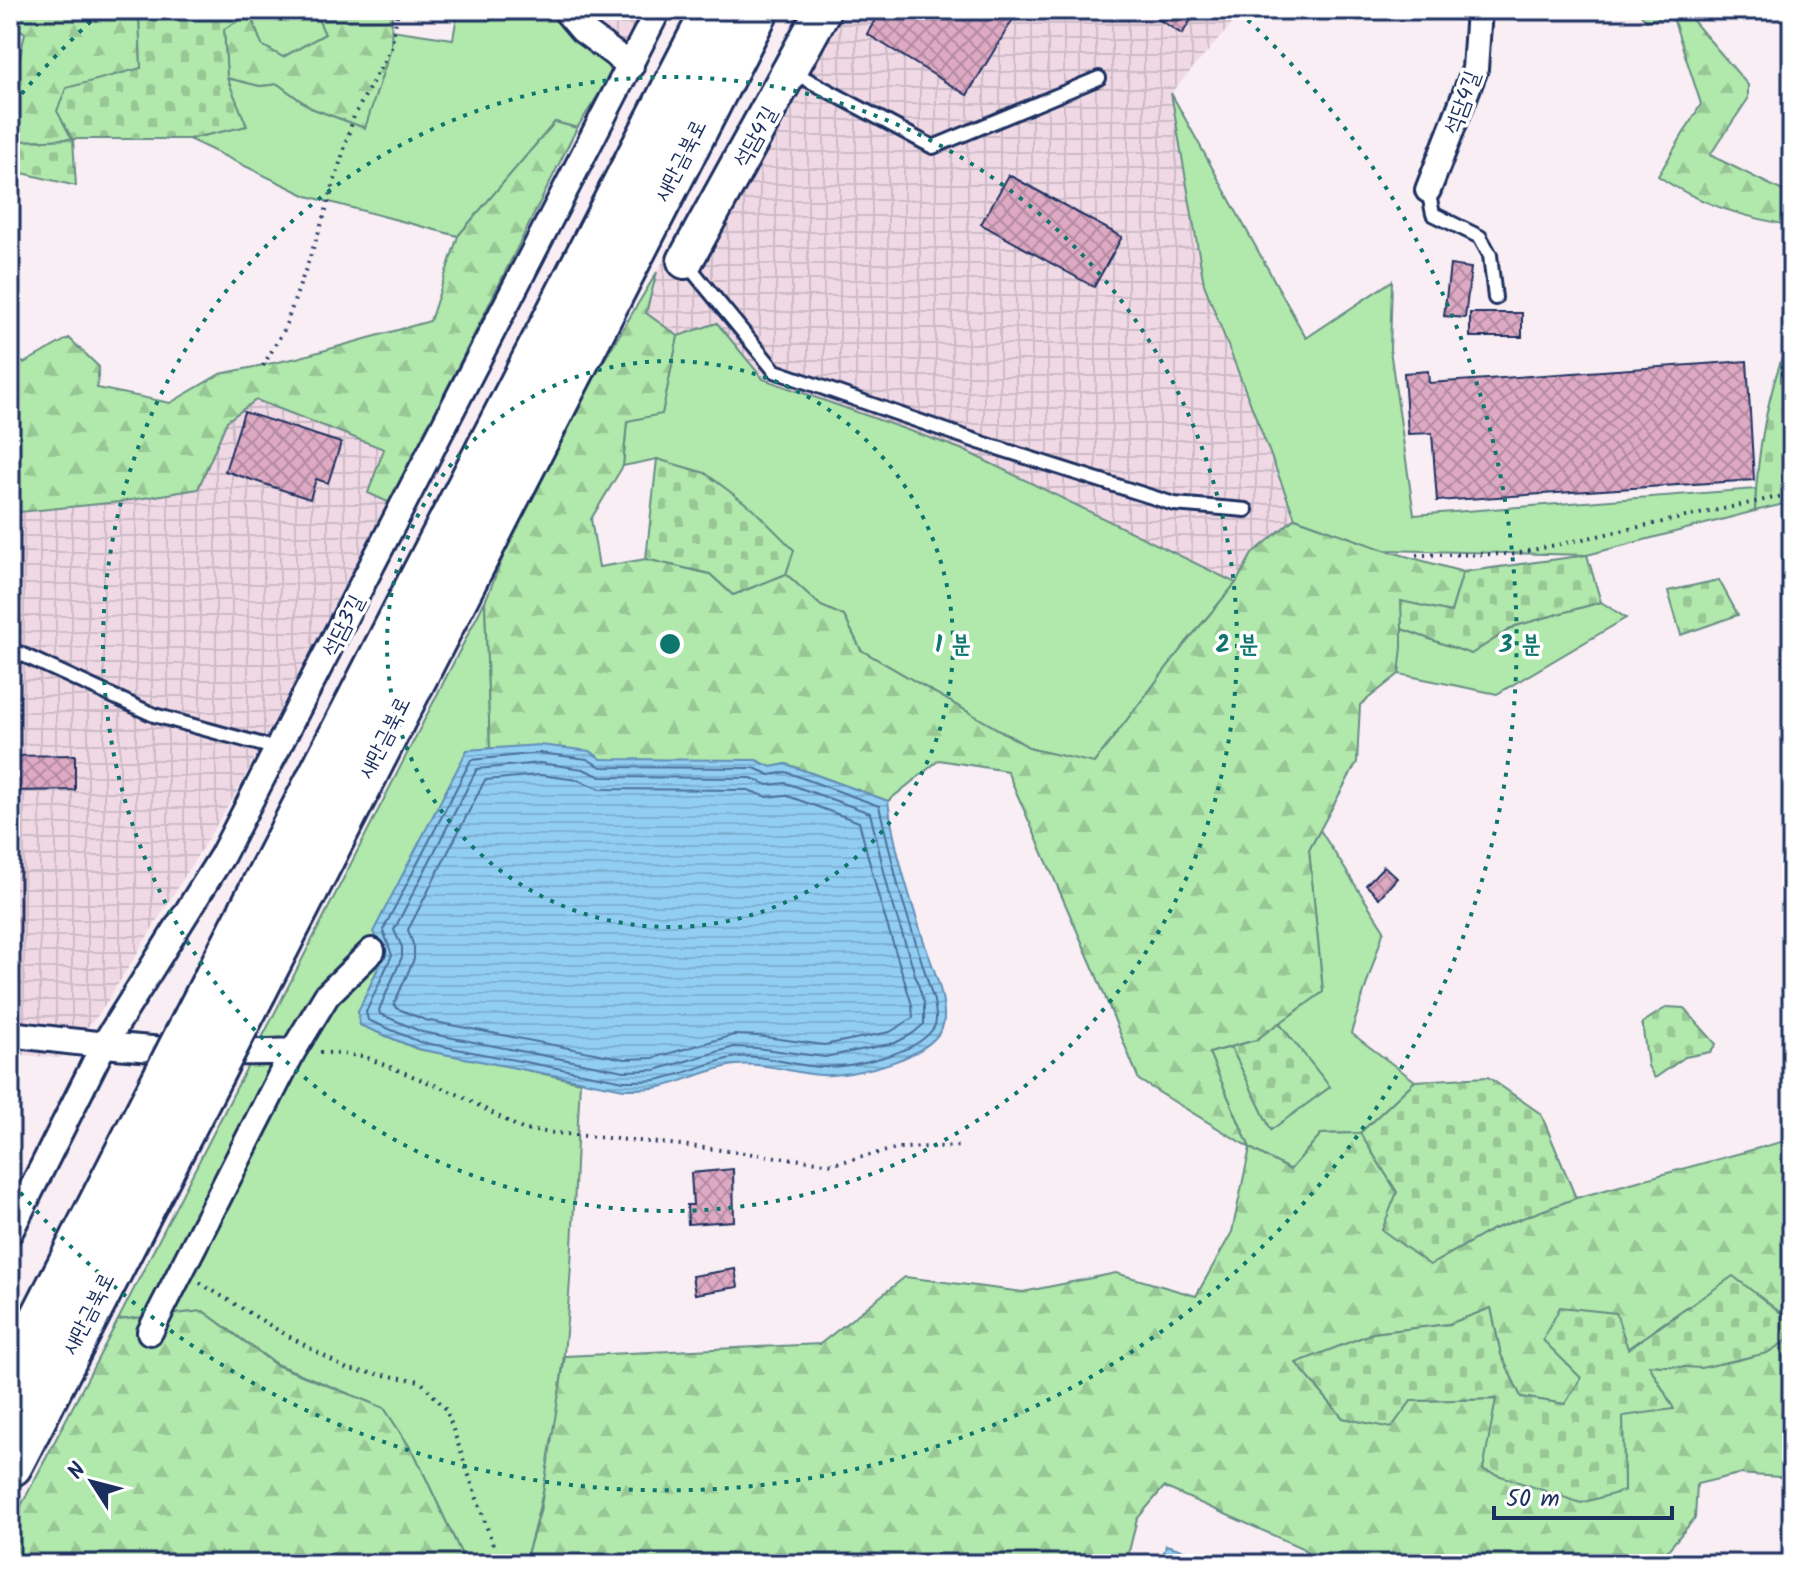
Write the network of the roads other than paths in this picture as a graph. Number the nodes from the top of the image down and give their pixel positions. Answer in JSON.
{"nodes":[{"id":1,"x":565,"y":10,"type":"edge"},
{"id":2,"x":658,"y":10,"type":"edge"},
{"id":3,"x":715,"y":10,"type":"edge"},
{"id":4,"x":756,"y":10,"type":"edge"},
{"id":5,"x":823,"y":10,"type":"edge"},
{"id":6,"x":1479,"y":10,"type":"edge"},
{"id":7,"x":631,"y":66,"type":"junction"},
{"id":8,"x":790,"y":70,"type":"junction"},
{"id":9,"x":1099,"y":78,"type":"dead end"},
{"id":10,"x":1428,"y":190,"type":"joint"},
{"id":11,"x":685,"y":261,"type":"joint"},
{"id":12,"x":1495,"y":298,"type":"dead end"},
{"id":13,"x":1246,"y":510,"type":"dead end"},
{"id":14,"x":10,"y":649,"type":"edge"},
{"id":15,"x":278,"y":749,"type":"junction"},
{"id":16,"x":372,"y":951,"type":"dead end"},
{"id":17,"x":236,"y":983,"type":"junction"},
{"id":18,"x":10,"y":1034,"type":"edge"},
{"id":19,"x":103,"y":1046,"type":"junction"},
{"id":20,"x":293,"y":1051,"type":"junction"},
{"id":21,"x":177,"y":1099,"type":"junction"},
{"id":22,"x":10,"y":1232,"type":"edge"},
{"id":23,"x":150,"y":1332,"type":"dead end"},
{"id":24,"x":10,"y":1383,"type":"edge"},
{"id":25,"x":10,"y":1464,"type":"edge"}],
"edges":[{"from":1,"to":7,"type":"street"},
{"from":2,"to":7,"type":"street","name":"석담3길"},
{"from":3,"to":17,"type":"highway","name":"새만금북로"},
{"from":4,"to":17,"type":"highway","name":"새만금북로"},
{"from":5,"to":8,"type":"street","name":"석담4길"},
{"from":6,"to":10,"type":"street","name":"석담4길"},
{"from":7,"to":15,"type":"street","name":"석담3길"},
{"from":8,"to":9,"type":"lane"},
{"from":8,"to":11,"type":"street","name":"석담4길"},
{"from":10,"to":12,"type":"lane"},
{"from":11,"to":13,"type":"lane"},
{"from":14,"to":15,"type":"lane"},
{"from":15,"to":19,"type":"street","name":"석담3길"},
{"from":16,"to":20,"type":"street"},
{"from":17,"to":21,"type":"highway","name":"새만금북로","bridge":true},
{"from":18,"to":19,"type":"street"},
{"from":19,"to":20,"type":"street"},
{"from":19,"to":22,"type":"street","name":"석담3길"},
{"from":20,"to":23,"type":"street"},
{"from":21,"to":24,"type":"highway","name":"새만금북로"},
{"from":21,"to":25,"type":"highway","name":"새만금북로"}]}
